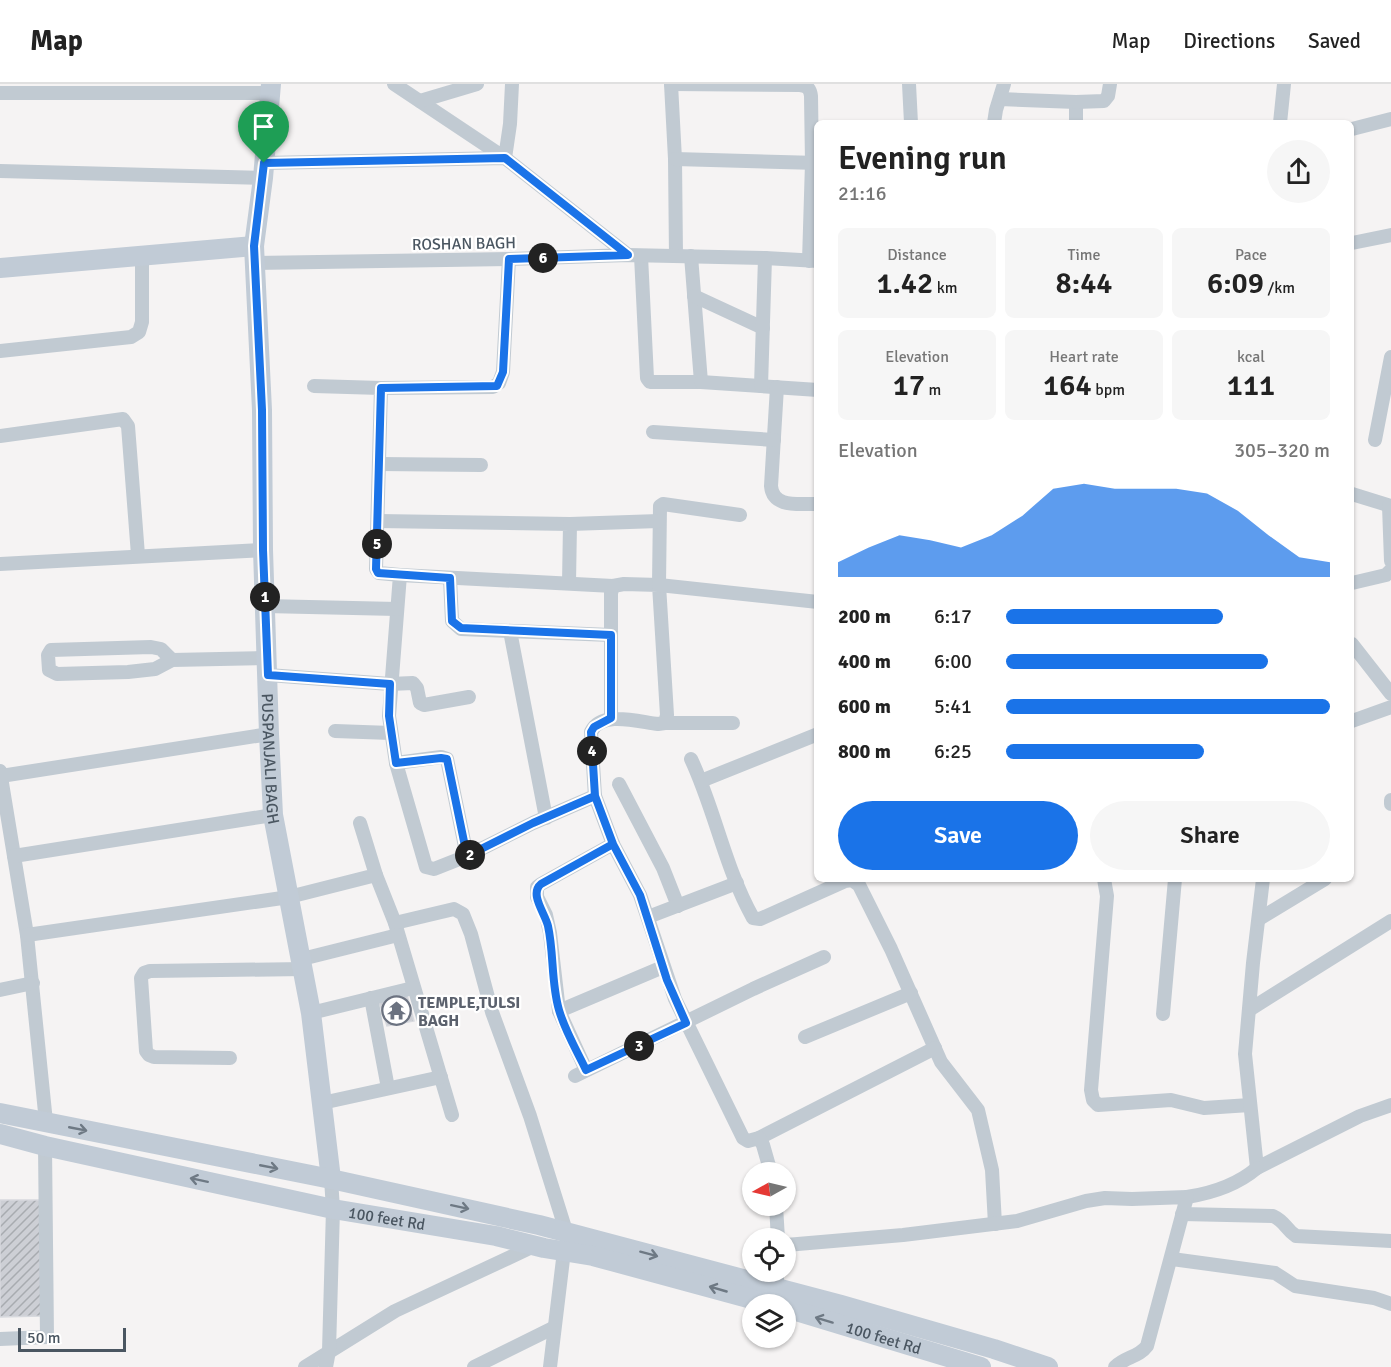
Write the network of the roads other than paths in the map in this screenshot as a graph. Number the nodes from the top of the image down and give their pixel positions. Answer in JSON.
{"nodes":[{"id":1,"x":394,"y":84,"type":"edge"},
{"id":2,"x":477,"y":84,"type":"edge"},
{"id":3,"x":512,"y":84,"type":"edge"},
{"id":4,"x":671,"y":84,"type":"edge"},
{"id":5,"x":909,"y":84,"type":"edge"},
{"id":6,"x":1004,"y":84,"type":"edge"},
{"id":7,"x":1110,"y":84,"type":"edge"},
{"id":8,"x":1284,"y":84,"type":"edge"},
{"id":9,"x":271,"y":88,"type":"edge"},
{"id":10,"x":0,"y":93,"type":"edge"},
{"id":11,"x":1000,"y":99,"type":"junction"},
{"id":12,"x":420,"y":101,"type":"junction"},
{"id":13,"x":1076,"y":102,"type":"junction"},
{"id":14,"x":1391,"y":119,"type":"edge"},
{"id":15,"x":911,"y":120,"type":"edge"},
{"id":16,"x":994,"y":120,"type":"edge"},
{"id":17,"x":1076,"y":120,"type":"edge"},
{"id":18,"x":1280,"y":120,"type":"edge"},
{"id":19,"x":1354,"y":128,"type":"edge"},
{"id":20,"x":814,"y":146,"type":"edge"},
{"id":21,"x":505,"y":158,"type":"junction"},
{"id":22,"x":675,"y":159,"type":"junction"},
{"id":23,"x":814,"y":163,"type":"edge"},
{"id":24,"x":0,"y":171,"type":"edge"},
{"id":25,"x":264,"y":171,"type":"junction"},
{"id":26,"x":814,"y":212,"type":"edge"},
{"id":27,"x":1391,"y":235,"type":"edge"},
{"id":28,"x":1354,"y":243,"type":"edge"},
{"id":29,"x":254,"y":255,"type":"junction"},
{"id":30,"x":635,"y":255,"type":"junction"},
{"id":31,"x":142,"y":256,"type":"junction"},
{"id":32,"x":676,"y":256,"type":"junction"},
{"id":33,"x":691,"y":256,"type":"junction"},
{"id":34,"x":765,"y":258,"type":"junction"},
{"id":35,"x":509,"y":259,"type":"junction"},
{"id":36,"x":813,"y":261,"type":"edge"},
{"id":37,"x":0,"y":268,"type":"edge"},
{"id":38,"x":694,"y":296,"type":"junction"},
{"id":39,"x":763,"y":328,"type":"junction"},
{"id":40,"x":0,"y":351,"type":"edge"},
{"id":41,"x":1391,"y":357,"type":"edge"},
{"id":42,"x":701,"y":382,"type":"junction"},
{"id":43,"x":314,"y":386,"type":"dead end"},
{"id":44,"x":761,"y":386,"type":"junction"},
{"id":45,"x":777,"y":387,"type":"junction"},
{"id":46,"x":381,"y":388,"type":"junction"},
{"id":47,"x":814,"y":390,"type":"edge"},
{"id":48,"x":653,"y":432,"type":"dead end"},
{"id":49,"x":0,"y":436,"type":"edge"},
{"id":50,"x":774,"y":440,"type":"junction"},
{"id":51,"x":1375,"y":440,"type":"dead end"},
{"id":52,"x":379,"y":464,"type":"junction"},
{"id":53,"x":481,"y":465,"type":"dead end"},
{"id":54,"x":1354,"y":495,"type":"edge"},
{"id":55,"x":814,"y":504,"type":"edge"},
{"id":56,"x":1390,"y":506,"type":"edge"},
{"id":57,"x":740,"y":515,"type":"dead end"},
{"id":58,"x":378,"y":520,"type":"junction"},
{"id":59,"x":659,"y":522,"type":"junction"},
{"id":60,"x":570,"y":524,"type":"junction"},
{"id":61,"x":263,"y":550,"type":"junction"},
{"id":62,"x":138,"y":555,"type":"junction"},
{"id":63,"x":1391,"y":561,"type":"edge"},
{"id":64,"x":0,"y":564,"type":"edge"},
{"id":65,"x":1391,"y":570,"type":"edge"},
{"id":66,"x":399,"y":575,"type":"junction"},
{"id":67,"x":450,"y":578,"type":"junction"},
{"id":68,"x":568,"y":583,"type":"junction"},
{"id":69,"x":1354,"y":583,"type":"edge"},
{"id":70,"x":660,"y":585,"type":"junction"},
{"id":71,"x":614,"y":586,"type":"junction"},
{"id":72,"x":814,"y":602,"type":"edge"},
{"id":73,"x":265,"y":606,"type":"junction"},
{"id":74,"x":397,"y":609,"type":"junction"},
{"id":75,"x":510,"y":631,"type":"junction"},
{"id":76,"x":611,"y":635,"type":"junction"},
{"id":77,"x":1354,"y":648,"type":"edge"},
{"id":78,"x":172,"y":660,"type":"junction"},
{"id":79,"x":267,"y":667,"type":"junction"},
{"id":80,"x":390,"y":684,"type":"junction"},
{"id":81,"x":1391,"y":694,"type":"edge"},
{"id":82,"x":469,"y":697,"type":"dead end"},
{"id":83,"x":1391,"y":706,"type":"edge"},
{"id":84,"x":611,"y":718,"type":"junction"},
{"id":85,"x":1354,"y":720,"type":"edge"},
{"id":86,"x":665,"y":723,"type":"junction"},
{"id":87,"x":733,"y":723,"type":"dead end"},
{"id":88,"x":335,"y":731,"type":"dead end"},
{"id":89,"x":391,"y":733,"type":"junction"},
{"id":90,"x":269,"y":734,"type":"junction"},
{"id":91,"x":814,"y":736,"type":"edge"},
{"id":92,"x":691,"y":759,"type":"dead end"},
{"id":93,"x":396,"y":763,"type":"junction"},
{"id":94,"x":0,"y":773,"type":"edge"},
{"id":95,"x":701,"y":781,"type":"junction"},
{"id":96,"x":619,"y":784,"type":"dead end"},
{"id":97,"x":595,"y":796,"type":"junction"},
{"id":98,"x":273,"y":815,"type":"junction"},
{"id":99,"x":546,"y":818,"type":"junction"},
{"id":100,"x":360,"y":824,"type":"dead end"},
{"id":101,"x":613,"y":844,"type":"junction"},
{"id":102,"x":14,"y":856,"type":"junction"},
{"id":103,"x":467,"y":856,"type":"junction"},
{"id":104,"x":376,"y":875,"type":"junction"},
{"id":105,"x":843,"y":882,"type":"edge"},
{"id":106,"x":858,"y":882,"type":"edge"},
{"id":107,"x":1105,"y":882,"type":"edge"},
{"id":108,"x":1175,"y":882,"type":"edge"},
{"id":109,"x":1263,"y":882,"type":"edge"},
{"id":110,"x":1320,"y":882,"type":"edge"},
{"id":111,"x":737,"y":884,"type":"junction"},
{"id":112,"x":289,"y":897,"type":"junction"},
{"id":113,"x":678,"y":906,"type":"junction"},
{"id":114,"x":648,"y":917,"type":"junction"},
{"id":115,"x":1259,"y":919,"type":"junction"},
{"id":116,"x":1391,"y":921,"type":"edge"},
{"id":117,"x":397,"y":929,"type":"junction"},
{"id":118,"x":27,"y":935,"type":"junction"},
{"id":119,"x":824,"y":957,"type":"dead end"},
{"id":120,"x":303,"y":964,"type":"junction"},
{"id":121,"x":663,"y":967,"type":"junction"},
{"id":122,"x":33,"y":983,"type":"junction"},
{"id":123,"x":413,"y":988,"type":"junction"},
{"id":124,"x":0,"y":990,"type":"edge"},
{"id":125,"x":911,"y":993,"type":"junction"},
{"id":126,"x":371,"y":998,"type":"junction"},
{"id":127,"x":1249,"y":1010,"type":"junction"},
{"id":128,"x":559,"y":1011,"type":"junction"},
{"id":129,"x":311,"y":1013,"type":"junction"},
{"id":130,"x":1163,"y":1014,"type":"dead end"},
{"id":131,"x":686,"y":1023,"type":"junction"},
{"id":132,"x":805,"y":1037,"type":"dead end"},
{"id":133,"x":935,"y":1048,"type":"junction"},
{"id":134,"x":230,"y":1058,"type":"dead end"},
{"id":135,"x":441,"y":1077,"type":"junction"},
{"id":136,"x":388,"y":1088,"type":"junction"},
{"id":137,"x":322,"y":1103,"type":"junction"},
{"id":138,"x":1250,"y":1105,"type":"junction"},
{"id":139,"x":1391,"y":1105,"type":"edge"},
{"id":140,"x":0,"y":1113,"type":"edge"},
{"id":141,"x":452,"y":1114,"type":"dead end"},
{"id":142,"x":46,"y":1122,"type":"junction"},
{"id":143,"x":0,"y":1134,"type":"edge"},
{"id":144,"x":759,"y":1138,"type":"junction"},
{"id":145,"x":45,"y":1146,"type":"junction"},
{"id":146,"x":768,"y":1162,"type":"edge"},
{"id":147,"x":1257,"y":1168,"type":"junction"},
{"id":148,"x":331,"y":1179,"type":"junction"},
{"id":149,"x":1187,"y":1197,"type":"junction"},
{"id":150,"x":333,"y":1209,"type":"junction"},
{"id":151,"x":1182,"y":1214,"type":"junction"},
{"id":152,"x":995,"y":1224,"type":"junction"},
{"id":153,"x":566,"y":1231,"type":"junction"},
{"id":154,"x":1391,"y":1241,"type":"edge"},
{"id":155,"x":796,"y":1244,"type":"edge"},
{"id":156,"x":534,"y":1246,"type":"junction"},
{"id":157,"x":564,"y":1251,"type":"junction"},
{"id":158,"x":1172,"y":1258,"type":"junction"},
{"id":159,"x":776,"y":1288,"type":"edge"},
{"id":160,"x":1391,"y":1304,"type":"edge"},
{"id":161,"x":796,"y":1311,"type":"edge"},
{"id":162,"x":554,"y":1328,"type":"junction"},
{"id":163,"x":0,"y":1339,"type":"edge"},
{"id":164,"x":328,"y":1351,"type":"junction"},
{"id":165,"x":305,"y":1367,"type":"edge"},
{"id":166,"x":326,"y":1367,"type":"edge"},
{"id":167,"x":474,"y":1367,"type":"edge"},
{"id":168,"x":550,"y":1367,"type":"edge"},
{"id":169,"x":981,"y":1367,"type":"edge"},
{"id":170,"x":1048,"y":1367,"type":"edge"},
{"id":171,"x":1115,"y":1367,"type":"edge"}],
"edges":[{"from":1,"to":12,"type":"street"},
{"from":2,"to":12,"type":"street"},
{"from":3,"to":21,"type":"street"},
{"from":4,"to":20,"type":"street"},
{"from":4,"to":22,"type":"street"},
{"from":5,"to":15,"type":"street"},
{"from":6,"to":11,"type":"street"},
{"from":7,"to":13,"type":"street"},
{"from":8,"to":18,"type":"street"},
{"from":9,"to":10,"type":"street"},
{"from":9,"to":25,"type":"main road","name":"PUSPANJALI BAGH"},
{"from":11,"to":13,"type":"street"},
{"from":11,"to":16,"type":"street"},
{"from":12,"to":21,"type":"street"},
{"from":13,"to":17,"type":"street"},
{"from":14,"to":19,"type":"street"},
{"from":21,"to":25,"type":"street"},
{"from":21,"to":30,"type":"street"},
{"from":22,"to":23,"type":"street"},
{"from":22,"to":32,"type":"street"},
{"from":24,"to":25,"type":"street"},
{"from":25,"to":29,"type":"main road","name":"PUSPANJALI BAGH"},
{"from":26,"to":36,"type":"street"},
{"from":27,"to":28,"type":"street"},
{"from":29,"to":31,"type":"main road"},
{"from":29,"to":35,"type":"street","name":"ROSHAN BAGH"},
{"from":29,"to":61,"type":"main road","name":"PUSPANJALI BAGH"},
{"from":30,"to":32,"type":"street","name":"ROSHAN BAGH"},
{"from":30,"to":35,"type":"street","name":"ROSHAN BAGH"},
{"from":30,"to":42,"type":"street"},
{"from":31,"to":37,"type":"main road"},
{"from":31,"to":40,"type":"street"},
{"from":32,"to":33,"type":"street","name":"ROSHAN BAGH"},
{"from":33,"to":34,"type":"street","name":"ROSHAN BAGH"},
{"from":33,"to":38,"type":"street"},
{"from":34,"to":36,"type":"street","name":"ROSHAN BAGH"},
{"from":34,"to":39,"type":"street"},
{"from":35,"to":46,"type":"street"},
{"from":38,"to":39,"type":"street"},
{"from":38,"to":42,"type":"street"},
{"from":39,"to":44,"type":"street"},
{"from":41,"to":51,"type":"street"},
{"from":42,"to":44,"type":"street"},
{"from":43,"to":46,"type":"street"},
{"from":44,"to":45,"type":"street"},
{"from":45,"to":47,"type":"street"},
{"from":45,"to":50,"type":"street"},
{"from":46,"to":52,"type":"street"},
{"from":48,"to":50,"type":"street"},
{"from":49,"to":62,"type":"street"},
{"from":50,"to":55,"type":"street"},
{"from":52,"to":53,"type":"street"},
{"from":52,"to":58,"type":"street"},
{"from":54,"to":56,"type":"street"},
{"from":56,"to":63,"type":"street"},
{"from":57,"to":59,"type":"street"},
{"from":58,"to":60,"type":"street"},
{"from":58,"to":66,"type":"street"},
{"from":59,"to":60,"type":"street"},
{"from":59,"to":70,"type":"street"},
{"from":60,"to":68,"type":"street"},
{"from":61,"to":62,"type":"street"},
{"from":61,"to":73,"type":"main road","name":"PUSPANJALI BAGH"},
{"from":62,"to":64,"type":"street"},
{"from":65,"to":69,"type":"street"},
{"from":66,"to":67,"type":"street"},
{"from":66,"to":74,"type":"street"},
{"from":67,"to":68,"type":"street"},
{"from":67,"to":75,"type":"street"},
{"from":68,"to":71,"type":"street"},
{"from":70,"to":71,"type":"street"},
{"from":70,"to":72,"type":"street"},
{"from":70,"to":86,"type":"street"},
{"from":71,"to":76,"type":"street"},
{"from":73,"to":74,"type":"street"},
{"from":73,"to":79,"type":"main road","name":"PUSPANJALI BAGH"},
{"from":74,"to":80,"type":"street"},
{"from":75,"to":76,"type":"street"},
{"from":75,"to":99,"type":"street"},
{"from":76,"to":84,"type":"street"},
{"from":77,"to":81,"type":"street"},
{"from":78,"to":78,"type":"street"},
{"from":78,"to":79,"type":"street"},
{"from":79,"to":80,"type":"street"},
{"from":79,"to":90,"type":"main road","name":"PUSPANJALI BAGH"},
{"from":80,"to":82,"type":"street"},
{"from":80,"to":89,"type":"street"},
{"from":83,"to":85,"type":"street"},
{"from":84,"to":86,"type":"street"},
{"from":84,"to":97,"type":"street"},
{"from":86,"to":87,"type":"street"},
{"from":88,"to":89,"type":"street"},
{"from":89,"to":93,"type":"street"},
{"from":90,"to":94,"type":"street"},
{"from":90,"to":98,"type":"main road","name":"PUSPANJALI BAGH"},
{"from":91,"to":95,"type":"street"},
{"from":92,"to":95,"type":"street"},
{"from":93,"to":103,"type":"street"},
{"from":93,"to":103,"type":"street"},
{"from":94,"to":102,"type":"street"},
{"from":95,"to":111,"type":"street"},
{"from":96,"to":113,"type":"street"},
{"from":97,"to":99,"type":"street"},
{"from":97,"to":101,"type":"street"},
{"from":98,"to":102,"type":"street"},
{"from":98,"to":112,"type":"main road","name":"PUSPANJALI BAGH"},
{"from":99,"to":103,"type":"street"},
{"from":100,"to":104,"type":"street"},
{"from":101,"to":114,"type":"street"},
{"from":101,"to":128,"type":"street"},
{"from":102,"to":118,"type":"street"},
{"from":104,"to":112,"type":"street"},
{"from":104,"to":117,"type":"street"},
{"from":105,"to":111,"type":"street"},
{"from":106,"to":125,"type":"street"},
{"from":107,"to":138,"type":"street"},
{"from":108,"to":130,"type":"street"},
{"from":109,"to":115,"type":"street"},
{"from":110,"to":115,"type":"street"},
{"from":111,"to":113,"type":"street"},
{"from":112,"to":118,"type":"street"},
{"from":112,"to":120,"type":"main road","name":"PUSPANJALI BAGH"},
{"from":113,"to":114,"type":"street"},
{"from":114,"to":121,"type":"street"},
{"from":115,"to":127,"type":"street"},
{"from":116,"to":127,"type":"street"},
{"from":117,"to":120,"type":"street"},
{"from":117,"to":123,"type":"street"},
{"from":117,"to":153,"type":"street"},
{"from":118,"to":122,"type":"street"},
{"from":119,"to":131,"type":"street"},
{"from":120,"to":129,"type":"main road","name":"PUSPANJALI BAGH"},
{"from":120,"to":134,"type":"street"},
{"from":121,"to":128,"type":"street"},
{"from":121,"to":131,"type":"street"},
{"from":122,"to":124,"type":"street"},
{"from":122,"to":142,"type":"street"},
{"from":123,"to":126,"type":"street"},
{"from":123,"to":135,"type":"street"},
{"from":125,"to":132,"type":"street"},
{"from":125,"to":133,"type":"street"},
{"from":126,"to":129,"type":"street"},
{"from":126,"to":136,"type":"street"},
{"from":127,"to":138,"type":"street"},
{"from":128,"to":131,"type":"street"},
{"from":129,"to":137,"type":"main road","name":"PUSPANJALI BAGH"},
{"from":131,"to":144,"type":"street"},
{"from":133,"to":144,"type":"street"},
{"from":133,"to":152,"type":"street"},
{"from":135,"to":136,"type":"street"},
{"from":135,"to":141,"type":"street"},
{"from":136,"to":137,"type":"street"},
{"from":137,"to":148,"type":"main road","name":"PUSPANJALI BAGH"},
{"from":138,"to":147,"type":"street"},
{"from":139,"to":147,"type":"street"},
{"from":140,"to":142,"type":"main road"},
{"from":142,"to":148,"type":"main road","one_way":true},
{"from":143,"to":145,"type":"main road","name":"100 feet Rd"},
{"from":144,"to":146,"type":"street"},
{"from":150,"to":145,"type":"main road","name":"100 feet Rd","one_way":true},
{"from":145,"to":163,"type":"street"},
{"from":147,"to":149,"type":"street"},
{"from":148,"to":150,"type":"street"},
{"from":148,"to":153,"type":"main road","one_way":true},
{"from":149,"to":151,"type":"street"},
{"from":149,"to":152,"type":"street"},
{"from":150,"to":156,"type":"main road","name":"100 feet Rd"},
{"from":150,"to":164,"type":"street"},
{"from":151,"to":154,"type":"street"},
{"from":151,"to":158,"type":"street"},
{"from":152,"to":155,"type":"street"},
{"from":153,"to":159,"type":"main road","one_way":true},
{"from":156,"to":157,"type":"main road","name":"100 feet Rd"},
{"from":156,"to":164,"type":"street"},
{"from":159,"to":157,"type":"main road","name":"100 feet Rd","one_way":true},
{"from":157,"to":162,"type":"street"},
{"from":158,"to":160,"type":"street"},
{"from":158,"to":171,"type":"street"},
{"from":159,"to":170,"type":"main road"},
{"from":169,"to":161,"type":"main road","name":"100 feet Rd","one_way":true},
{"from":162,"to":167,"type":"street"},
{"from":162,"to":168,"type":"street"},
{"from":164,"to":165,"type":"street"},
{"from":164,"to":166,"type":"street"}]}
